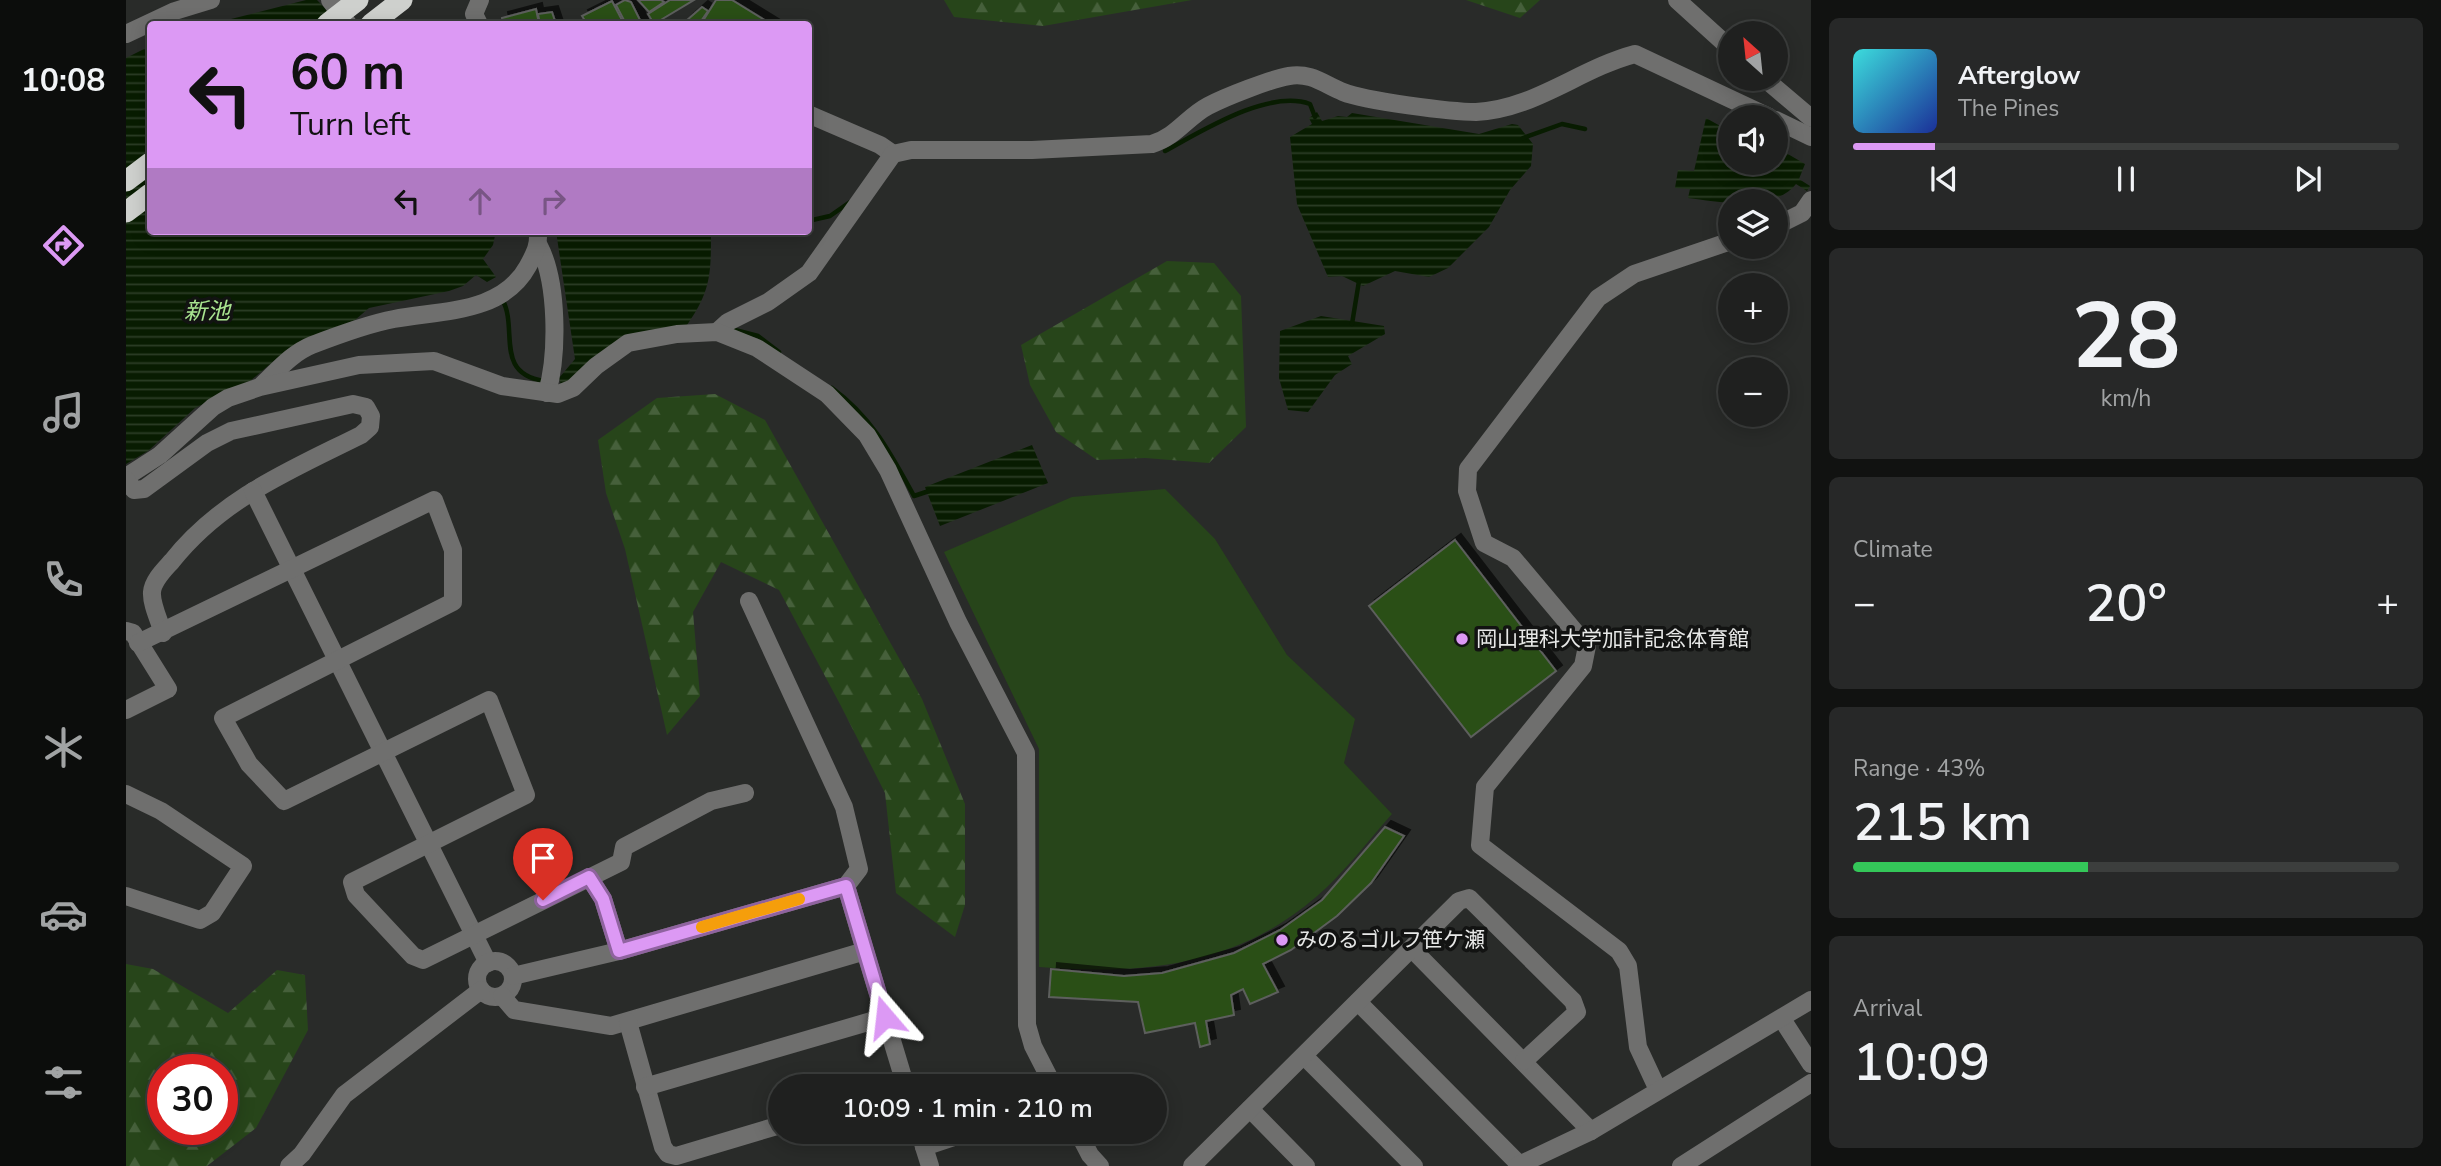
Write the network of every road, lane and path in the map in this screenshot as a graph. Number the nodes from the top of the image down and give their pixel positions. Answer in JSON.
{"nodes":[{"id":1,"x":211,"y":0,"type":"edge"},
{"id":2,"x":330,"y":0,"type":"edge"},
{"id":3,"x":358,"y":0,"type":"edge"},
{"id":4,"x":402,"y":0,"type":"edge"},
{"id":5,"x":480,"y":0,"type":"edge"},
{"id":6,"x":1677,"y":0,"type":"edge"},
{"id":7,"x":174,"y":6,"type":"edge"},
{"id":8,"x":148,"y":21,"type":"edge"},
{"id":9,"x":331,"y":21,"type":"edge"},
{"id":10,"x":346,"y":21,"type":"edge"},
{"id":11,"x":375,"y":21,"type":"edge"},
{"id":12,"x":478,"y":21,"type":"edge"},
{"id":13,"x":147,"y":22,"type":"edge"},
{"id":14,"x":126,"y":34,"type":"edge"},
{"id":15,"x":1718,"y":38,"type":"edge"},
{"id":16,"x":1779,"y":91,"type":"edge"},
{"id":17,"x":1743,"y":105,"type":"edge"},
{"id":18,"x":812,"y":116,"type":"edge"},
{"id":19,"x":1811,"y":118,"type":"edge"},
{"id":20,"x":1788,"y":126,"type":"edge"},
{"id":21,"x":1811,"y":137,"type":"edge"},
{"id":22,"x":893,"y":154,"type":"junction"},
{"id":23,"x":147,"y":165,"type":"edge"},
{"id":24,"x":126,"y":181,"type":"edge"},
{"id":25,"x":147,"y":196,"type":"edge"},
{"id":26,"x":1811,"y":200,"type":"edge"},
{"id":27,"x":126,"y":212,"type":"edge"},
{"id":28,"x":1788,"y":220,"type":"edge"},
{"id":29,"x":538,"y":238,"type":"edge"},
{"id":30,"x":1718,"y":245,"type":"edge"},
{"id":31,"x":718,"y":332,"type":"junction"},
{"id":32,"x":549,"y":385,"type":"junction"},
{"id":33,"x":260,"y":387,"type":"junction"},
{"id":34,"x":126,"y":479,"type":"edge"},
{"id":35,"x":253,"y":491,"type":"junction"},
{"id":36,"x":292,"y":570,"type":"junction"},
{"id":37,"x":749,"y":601,"type":"dead end"},
{"id":38,"x":163,"y":633,"type":"junction"},
{"id":39,"x":132,"y":637,"type":"edge"},
{"id":40,"x":337,"y":660,"type":"junction"},
{"id":41,"x":126,"y":710,"type":"edge"},
{"id":42,"x":383,"y":752,"type":"junction"},
{"id":43,"x":745,"y":793,"type":"dead end"},
{"id":44,"x":126,"y":794,"type":"edge"},
{"id":45,"x":428,"y":843,"type":"junction"},
{"id":46,"x":589,"y":877,"type":"junction"},
{"id":47,"x":846,"y":886,"type":"junction"},
{"id":48,"x":126,"y":896,"type":"edge"},
{"id":49,"x":473,"y":933,"type":"junction"},
{"id":50,"x":1412,"y":949,"type":"junction"},
{"id":51,"x":619,"y":951,"type":"junction"},
{"id":52,"x":865,"y":951,"type":"junction"},
{"id":53,"x":488,"y":963,"type":"junction"},
{"id":54,"x":513,"y":976,"type":"junction"},
{"id":55,"x":481,"y":990,"type":"junction"},
{"id":56,"x":502,"y":996,"type":"junction"},
{"id":57,"x":1811,"y":1000,"type":"edge"},
{"id":58,"x":1358,"y":1002,"type":"junction"},
{"id":59,"x":885,"y":1017,"type":"junction"},
{"id":60,"x":1782,"y":1019,"type":"junction"},
{"id":61,"x":628,"y":1022,"type":"junction"},
{"id":62,"x":1304,"y":1056,"type":"junction"},
{"id":63,"x":1524,"y":1061,"type":"junction"},
{"id":64,"x":1811,"y":1064,"type":"edge"},
{"id":65,"x":902,"y":1074,"type":"edge"},
{"id":66,"x":1047,"y":1074,"type":"edge"},
{"id":67,"x":1811,"y":1083,"type":"edge"},
{"id":68,"x":645,"y":1087,"type":"junction"},
{"id":69,"x":1658,"y":1090,"type":"junction"},
{"id":70,"x":1250,"y":1109,"type":"junction"},
{"id":71,"x":768,"y":1129,"type":"edge"},
{"id":72,"x":1591,"y":1131,"type":"junction"},
{"id":73,"x":923,"y":1144,"type":"edge"},
{"id":74,"x":1084,"y":1144,"type":"edge"},
{"id":75,"x":1197,"y":1164,"type":"edge"},
{"id":76,"x":1518,"y":1165,"type":"edge"},
{"id":77,"x":289,"y":1166,"type":"edge"},
{"id":78,"x":930,"y":1166,"type":"edge"},
{"id":79,"x":1100,"y":1166,"type":"edge"},
{"id":80,"x":1306,"y":1166,"type":"edge"},
{"id":81,"x":1414,"y":1166,"type":"edge"},
{"id":82,"x":1681,"y":1166,"type":"edge"}],
"edges":[{"from":1,"to":7,"type":"street"},
{"from":2,"to":10,"type":"street"},
{"from":3,"to":9,"type":"highway","bridge":true},
{"from":4,"to":11,"type":"highway"},
{"from":5,"to":12,"type":"street"},
{"from":6,"to":15,"type":"street"},
{"from":7,"to":8,"type":"street"},
{"from":13,"to":14,"type":"street"},
{"from":16,"to":19,"type":"street"},
{"from":17,"to":22,"type":"street"},
{"from":18,"to":22,"type":"street"},
{"from":20,"to":21,"type":"street"},
{"from":22,"to":31,"type":"street"},
{"from":23,"to":24,"type":"highway"},
{"from":25,"to":27,"type":"highway"},
{"from":26,"to":28,"type":"street"},
{"from":29,"to":32,"type":"street"},
{"from":29,"to":33,"type":"street"},
{"from":30,"to":69,"type":"street"},
{"from":31,"to":32,"type":"street"},
{"from":31,"to":66,"type":"street"},
{"from":32,"to":33,"type":"street"},
{"from":33,"to":34,"type":"street"},
{"from":34,"to":35,"type":"street"},
{"from":35,"to":36,"type":"street"},
{"from":35,"to":38,"type":"street"},
{"from":36,"to":38,"type":"street"},
{"from":36,"to":40,"type":"street"},
{"from":36,"to":40,"type":"street"},
{"from":37,"to":47,"type":"street"},
{"from":38,"to":39,"type":"street"},
{"from":39,"to":41,"type":"street"},
{"from":40,"to":42,"type":"street"},
{"from":40,"to":42,"type":"street"},
{"from":42,"to":45,"type":"street"},
{"from":42,"to":45,"type":"street"},
{"from":43,"to":46,"type":"street"},
{"from":44,"to":48,"type":"street"},
{"from":45,"to":49,"type":"street"},
{"from":45,"to":49,"type":"street"},
{"from":46,"to":49,"type":"street"},
{"from":46,"to":51,"type":"street"},
{"from":47,"to":51,"type":"street"},
{"from":47,"to":52,"type":"street"},
{"from":49,"to":53,"type":"street"},
{"from":50,"to":58,"type":"street"},
{"from":50,"to":63,"type":"street"},
{"from":50,"to":63,"type":"street"},
{"from":51,"to":54,"type":"street"},
{"from":52,"to":59,"type":"street"},
{"from":52,"to":61,"type":"street"},
{"from":53,"to":54,"type":"street"},
{"from":53,"to":55,"type":"street"},
{"from":54,"to":56,"type":"street"},
{"from":55,"to":56,"type":"street"},
{"from":55,"to":77,"type":"street"},
{"from":56,"to":61,"type":"street"},
{"from":57,"to":60,"type":"street"},
{"from":58,"to":62,"type":"street"},
{"from":58,"to":76,"type":"street"},
{"from":59,"to":65,"type":"street"},
{"from":59,"to":68,"type":"street"},
{"from":60,"to":64,"type":"street"},
{"from":60,"to":69,"type":"street"},
{"from":61,"to":68,"type":"street"},
{"from":62,"to":70,"type":"street"},
{"from":62,"to":81,"type":"street"},
{"from":63,"to":72,"type":"street"},
{"from":67,"to":82,"type":"street"},
{"from":68,"to":71,"type":"street"},
{"from":69,"to":72,"type":"street"},
{"from":70,"to":75,"type":"street"},
{"from":70,"to":80,"type":"street"},
{"from":72,"to":76,"type":"street"},
{"from":73,"to":78,"type":"street"},
{"from":74,"to":79,"type":"street"}]}
